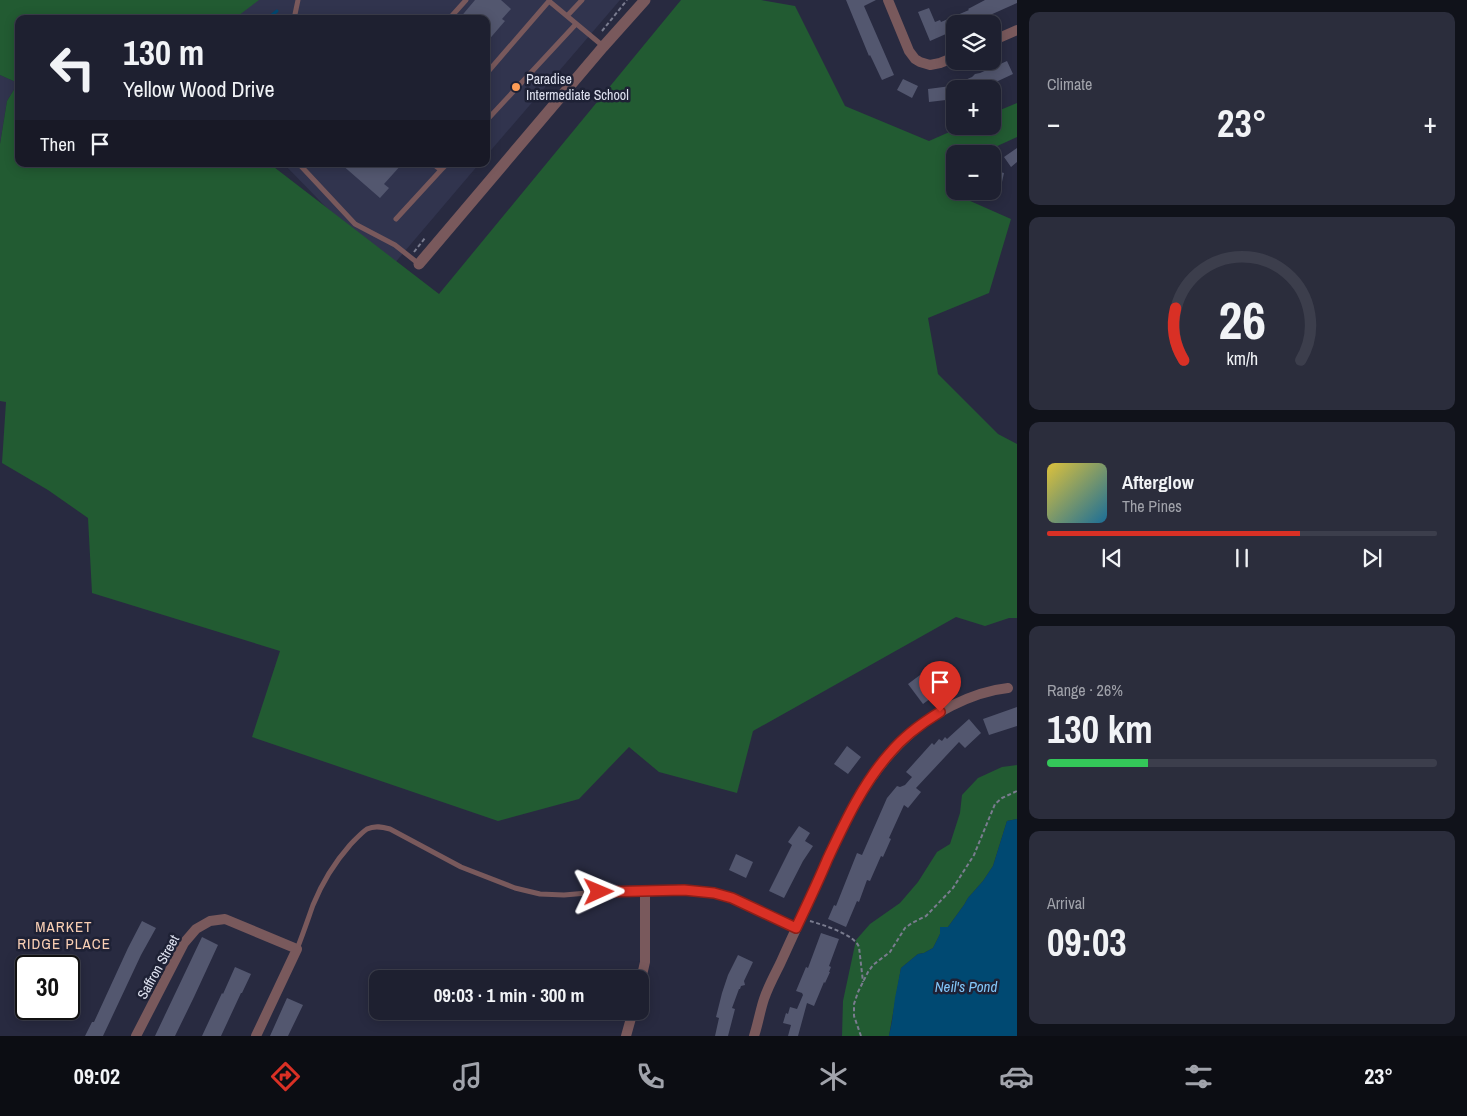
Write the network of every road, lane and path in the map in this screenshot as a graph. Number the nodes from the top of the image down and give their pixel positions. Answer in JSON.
{"nodes":[{"id":1,"x":298,"y":0,"type":"edge"},
{"id":2,"x":466,"y":0,"type":"edge"},
{"id":3,"x":582,"y":0,"type":"edge"},
{"id":4,"x":645,"y":0,"type":"edge"},
{"id":5,"x":888,"y":0,"type":"edge"},
{"id":6,"x":548,"y":1,"type":"edge"},
{"id":7,"x":295,"y":15,"type":"edge"},
{"id":8,"x":453,"y":15,"type":"edge"},
{"id":9,"x":567,"y":16,"type":"junction"},
{"id":10,"x":576,"y":24,"type":"junction"},
{"id":11,"x":1017,"y":30,"type":"edge"},
{"id":12,"x":1001,"y":37,"type":"edge"},
{"id":13,"x":603,"y":47,"type":"junction"},
{"id":14,"x":946,"y":61,"type":"edge"},
{"id":15,"x":490,"y":69,"type":"edge"},
{"id":16,"x":490,"y":117,"type":"edge"},
{"id":17,"x":302,"y":167,"type":"edge"},
{"id":18,"x":437,"y":167,"type":"edge"},
{"id":19,"x":444,"y":167,"type":"edge"},
{"id":20,"x":441,"y":170,"type":"junction"},
{"id":21,"x":396,"y":219,"type":"dead end"},
{"id":22,"x":419,"y":264,"type":"joint"},
{"id":23,"x":1008,"y":688,"type":"dead end"},
{"id":24,"x":1017,"y":791,"type":"edge"},
{"id":25,"x":645,"y":891,"type":"junction"},
{"id":26,"x":599,"y":892,"type":"joint"},
{"id":27,"x":801,"y":918,"type":"junction"},
{"id":28,"x":796,"y":928,"type":"junction"},
{"id":29,"x":297,"y":949,"type":"junction"},
{"id":30,"x":643,"y":970,"type":"edge"},
{"id":31,"x":863,"y":982,"type":"junction"},
{"id":32,"x":630,"y":1020,"type":"edge"},
{"id":33,"x":136,"y":1036,"type":"edge"},
{"id":34,"x":256,"y":1036,"type":"edge"},
{"id":35,"x":626,"y":1036,"type":"edge"},
{"id":36,"x":754,"y":1036,"type":"edge"},
{"id":37,"x":861,"y":1036,"type":"edge"}],
"edges":[{"from":1,"to":7,"type":"lane"},
{"from":2,"to":8,"type":"lane"},
{"from":3,"to":9,"type":"lane"},
{"from":4,"to":13,"type":"street"},
{"from":5,"to":14,"type":"street"},
{"from":6,"to":9,"type":"lane"},
{"from":6,"to":15,"type":"lane"},
{"from":9,"to":10,"type":"lane"},
{"from":10,"to":13,"type":"lane"},
{"from":10,"to":16,"type":"lane"},
{"from":11,"to":12,"type":"street"},
{"from":13,"to":22,"type":"street"},
{"from":17,"to":22,"type":"lane"},
{"from":18,"to":20,"type":"lane"},
{"from":19,"to":20,"type":"lane"},
{"from":20,"to":21,"type":"lane"},
{"from":23,"to":27,"type":"street"},
{"from":24,"to":31,"type":"path"},
{"from":25,"to":26,"type":"street"},
{"from":25,"to":28,"type":"street"},
{"from":25,"to":30,"type":"street"},
{"from":26,"to":29,"type":"lane"},
{"from":27,"to":28,"type":"street"},
{"from":27,"to":31,"type":"path"},
{"from":28,"to":36,"type":"street"},
{"from":29,"to":33,"type":"street","name":"Saffron Street"},
{"from":29,"to":34,"type":"street"},
{"from":31,"to":37,"type":"path"},
{"from":32,"to":35,"type":"street"}]}
